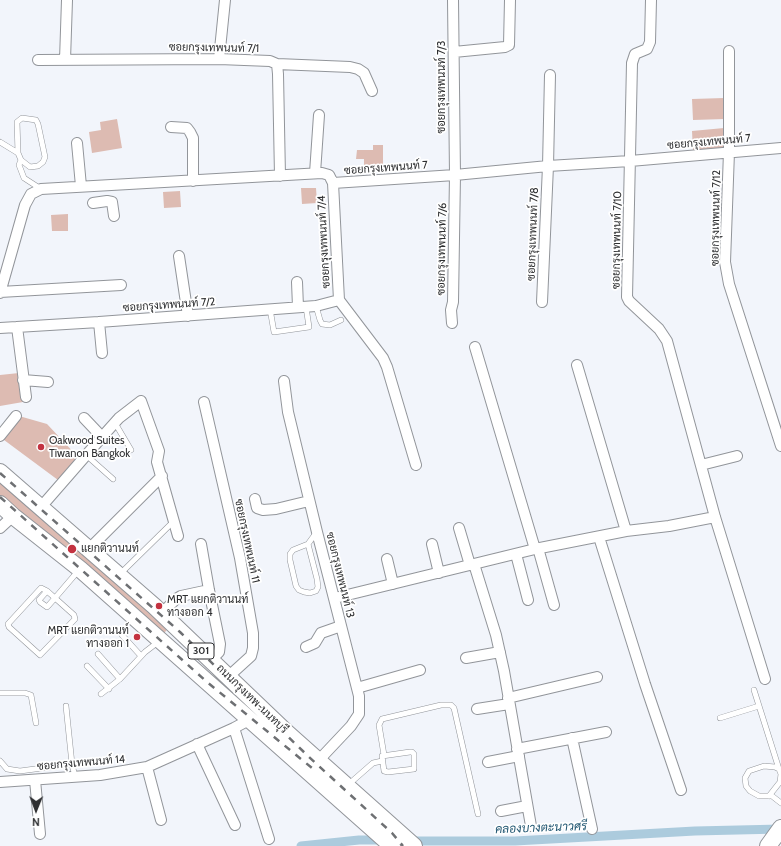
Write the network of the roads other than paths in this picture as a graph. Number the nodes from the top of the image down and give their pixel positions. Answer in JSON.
{"nodes":[{"id":1,"x":67,"y":0,"type":"edge"},
{"id":2,"x":225,"y":0,"type":"edge"},
{"id":3,"x":453,"y":0,"type":"edge"},
{"id":4,"x":510,"y":0,"type":"edge"},
{"id":5,"x":651,"y":0,"type":"edge"},
{"id":6,"x":729,"y":51,"type":"dead end"},
{"id":7,"x":454,"y":52,"type":"junction"},
{"id":8,"x":219,"y":59,"type":"junction"},
{"id":9,"x":38,"y":60,"type":"dead end"},
{"id":10,"x":65,"y":60,"type":"junction"},
{"id":11,"x":277,"y":64,"type":"junction"},
{"id":12,"x":550,"y":75,"type":"dead end"},
{"id":13,"x":372,"y":91,"type":"dead end"},
{"id":14,"x":319,"y":115,"type":"dead end"},
{"id":15,"x":171,"y":127,"type":"dead end"},
{"id":16,"x":0,"y":142,"type":"edge"},
{"id":17,"x":77,"y":143,"type":"dead end"},
{"id":18,"x":781,"y":148,"type":"edge"},
{"id":19,"x":729,"y":152,"type":"junction"},
{"id":20,"x":18,"y":153,"type":"junction"},
{"id":21,"x":21,"y":160,"type":"junction"},
{"id":22,"x":630,"y":161,"type":"junction"},
{"id":23,"x":548,"y":166,"type":"junction"},
{"id":24,"x":315,"y":173,"type":"junction"},
{"id":25,"x":455,"y":175,"type":"junction"},
{"id":26,"x":280,"y":176,"type":"junction"},
{"id":27,"x":193,"y":181,"type":"junction"},
{"id":28,"x":333,"y":183,"type":"junction"},
{"id":29,"x":110,"y":185,"type":"junction"},
{"id":30,"x":81,"y":186,"type":"junction"},
{"id":31,"x":41,"y":189,"type":"junction"},
{"id":32,"x":112,"y":202,"type":"junction"},
{"id":33,"x":93,"y":203,"type":"dead end"},
{"id":34,"x":114,"y":216,"type":"dead end"},
{"id":35,"x":179,"y":256,"type":"dead end"},
{"id":36,"x":297,"y":282,"type":"dead end"},
{"id":37,"x":121,"y":285,"type":"dead end"},
{"id":38,"x":0,"y":292,"type":"edge"},
{"id":39,"x":339,"y":300,"type":"junction"},
{"id":40,"x":542,"y":302,"type":"dead end"},
{"id":41,"x":316,"y":306,"type":"junction"},
{"id":42,"x":302,"y":307,"type":"junction"},
{"id":43,"x":270,"y":309,"type":"junction"},
{"id":44,"x":188,"y":316,"type":"junction"},
{"id":45,"x":341,"y":320,"type":"dead end"},
{"id":46,"x":99,"y":322,"type":"junction"},
{"id":47,"x":452,"y":323,"type":"dead end"},
{"id":48,"x":17,"y":327,"type":"junction"},
{"id":49,"x":0,"y":328,"type":"edge"},
{"id":50,"x":475,"y":347,"type":"dead end"},
{"id":51,"x":102,"y":353,"type":"dead end"},
{"id":52,"x":576,"y":365,"type":"dead end"},
{"id":53,"x":24,"y":380,"type":"junction"},
{"id":54,"x":284,"y":381,"type":"dead end"},
{"id":55,"x":48,"y":382,"type":"dead end"},
{"id":56,"x":26,"y":397,"type":"dead end"},
{"id":57,"x":204,"y":402,"type":"dead end"},
{"id":58,"x":16,"y":416,"type":"dead end"},
{"id":59,"x":84,"y":418,"type":"dead end"},
{"id":60,"x":116,"y":423,"type":"junction"},
{"id":61,"x":0,"y":436,"type":"edge"},
{"id":62,"x":102,"y":437,"type":"junction"},
{"id":63,"x":781,"y":446,"type":"edge"},
{"id":64,"x":131,"y":450,"type":"dead end"},
{"id":65,"x":86,"y":455,"type":"junction"},
{"id":66,"x":737,"y":456,"type":"dead end"},
{"id":67,"x":416,"y":464,"type":"dead end"},
{"id":68,"x":701,"y":465,"type":"junction"},
{"id":69,"x":0,"y":472,"type":"edge"},
{"id":70,"x":162,"y":476,"type":"junction"},
{"id":71,"x":113,"y":479,"type":"dead end"},
{"id":72,"x":255,"y":500,"type":"dead end"},
{"id":73,"x":310,"y":501,"type":"junction"},
{"id":74,"x":0,"y":504,"type":"edge"},
{"id":75,"x":41,"y":507,"type":"junction"},
{"id":76,"x":13,"y":516,"type":"junction"},
{"id":77,"x":714,"y":517,"type":"junction"},
{"id":78,"x":173,"y":522,"type":"junction"},
{"id":79,"x":0,"y":528,"type":"edge"},
{"id":80,"x":459,"y":528,"type":"dead end"},
{"id":81,"x":626,"y":531,"type":"junction"},
{"id":82,"x":317,"y":532,"type":"junction"},
{"id":83,"x":178,"y":536,"type":"dead end"},
{"id":84,"x":599,"y":537,"type":"junction"},
{"id":85,"x":201,"y":544,"type":"dead end"},
{"id":86,"x":308,"y":544,"type":"junction"},
{"id":87,"x":432,"y":544,"type":"dead end"},
{"id":88,"x":536,"y":549,"type":"junction"},
{"id":89,"x":88,"y":550,"type":"junction"},
{"id":90,"x":516,"y":554,"type":"junction"},
{"id":91,"x":387,"y":559,"type":"dead end"},
{"id":92,"x":472,"y":565,"type":"junction"},
{"id":93,"x":80,"y":569,"type":"junction"},
{"id":94,"x":439,"y":573,"type":"junction"},
{"id":95,"x":118,"y":576,"type":"junction"},
{"id":96,"x":393,"y":584,"type":"junction"},
{"id":97,"x":209,"y":590,"type":"junction"},
{"id":98,"x":47,"y":591,"type":"junction"},
{"id":99,"x":55,"y":598,"type":"junction"},
{"id":100,"x":335,"y":598,"type":"junction"},
{"id":101,"x":528,"y":600,"type":"dead end"},
{"id":102,"x":554,"y":605,"type":"dead end"},
{"id":103,"x":161,"y":614,"type":"junction"},
{"id":104,"x":341,"y":626,"type":"junction"},
{"id":105,"x":122,"y":635,"type":"dead end"},
{"id":106,"x":159,"y":641,"type":"junction"},
{"id":107,"x":306,"y":647,"type":"dead end"},
{"id":108,"x":500,"y":652,"type":"junction"},
{"id":109,"x":98,"y":654,"type":"dead end"},
{"id":110,"x":142,"y":656,"type":"junction"},
{"id":111,"x":466,"y":658,"type":"dead end"},
{"id":112,"x":211,"y":660,"type":"junction"},
{"id":113,"x":87,"y":666,"type":"dead end"},
{"id":114,"x":420,"y":670,"type":"dead end"},
{"id":115,"x":229,"y":676,"type":"junction"},
{"id":116,"x":597,"y":677,"type":"dead end"},
{"id":117,"x":120,"y":679,"type":"junction"},
{"id":118,"x":765,"y":679,"type":"dead end"},
{"id":119,"x":109,"y":688,"type":"junction"},
{"id":120,"x":357,"y":688,"type":"junction"},
{"id":121,"x":754,"y":690,"type":"dead end"},
{"id":122,"x":0,"y":693,"type":"edge"},
{"id":123,"x":102,"y":694,"type":"dead end"},
{"id":124,"x":509,"y":701,"type":"junction"},
{"id":125,"x":66,"y":706,"type":"dead end"},
{"id":126,"x":759,"y":706,"type":"junction"},
{"id":127,"x":477,"y":709,"type":"dead end"},
{"id":128,"x":720,"y":718,"type":"dead end"},
{"id":129,"x":249,"y":720,"type":"junction"},
{"id":130,"x":36,"y":724,"type":"dead end"},
{"id":131,"x":234,"y":728,"type":"junction"},
{"id":132,"x":606,"y":732,"type":"dead end"},
{"id":133,"x":572,"y":738,"type":"junction"},
{"id":134,"x":197,"y":744,"type":"junction"},
{"id":135,"x":518,"y":752,"type":"junction"},
{"id":136,"x":384,"y":755,"type":"junction"},
{"id":137,"x":0,"y":761,"type":"edge"},
{"id":138,"x":318,"y":761,"type":"junction"},
{"id":139,"x":382,"y":761,"type":"junction"},
{"id":140,"x":488,"y":762,"type":"dead end"},
{"id":141,"x":72,"y":764,"type":"junction"},
{"id":142,"x":147,"y":767,"type":"junction"},
{"id":143,"x":778,"y":769,"type":"junction"},
{"id":144,"x":74,"y":777,"type":"junction"},
{"id":145,"x":35,"y":780,"type":"junction"},
{"id":146,"x":0,"y":782,"type":"edge"},
{"id":147,"x":347,"y":786,"type":"junction"},
{"id":148,"x":681,"y":790,"type":"dead end"},
{"id":149,"x":770,"y":796,"type":"junction"},
{"id":150,"x":781,"y":803,"type":"edge"},
{"id":151,"x":527,"y":806,"type":"junction"},
{"id":152,"x":501,"y":811,"type":"dead end"},
{"id":153,"x":478,"y":814,"type":"dead end"},
{"id":154,"x":161,"y":820,"type":"dead end"},
{"id":155,"x":235,"y":825,"type":"dead end"},
{"id":156,"x":531,"y":826,"type":"dead end"},
{"id":157,"x":781,"y":828,"type":"edge"},
{"id":158,"x":592,"y":829,"type":"dead end"},
{"id":159,"x":40,"y":834,"type":"dead end"},
{"id":160,"x":391,"y":838,"type":"edge"},
{"id":161,"x":269,"y":839,"type":"dead end"},
{"id":162,"x":769,"y":845,"type":"edge"},
{"id":163,"x":414,"y":846,"type":"edge"}],
"edges":[{"from":1,"to":10,"type":"street"},
{"from":2,"to":8,"type":"street"},
{"from":3,"to":7,"type":"street","name":"ซอยกรุงเทพนนท์ 7/3"},
{"from":4,"to":7,"type":"street"},
{"from":5,"to":22,"type":"street","name":"ซอยกรุงเทพนนท์ 7/10"},
{"from":6,"to":19,"type":"street","name":"ซอยกรุงเทพนนท์ 7/12"},
{"from":7,"to":25,"type":"street","name":"ซอยกรุงเทพนนท์ 7/3"},
{"from":8,"to":10,"type":"street","name":"ซอยกรุงเทพนนท์ 7/1"},
{"from":8,"to":11,"type":"street","name":"ซอยกรุงเทพนนท์ 7/1"},
{"from":9,"to":10,"type":"street","name":"ซอยกรุงเทพนนท์ 7/1"},
{"from":11,"to":13,"type":"street","name":"ซอยกรุงเทพนนท์ 7/1"},
{"from":11,"to":26,"type":"street"},
{"from":12,"to":23,"type":"street","name":"ซอยกรุงเทพนนท์ 7/8"},
{"from":14,"to":24,"type":"street"},
{"from":15,"to":27,"type":"street"},
{"from":16,"to":20,"type":"lane"},
{"from":17,"to":30,"type":"street"},
{"from":18,"to":19,"type":"street","name":"ซอยกรุงเทพนนท์ 7"},
{"from":19,"to":22,"type":"street","name":"ซอยกรุงเทพนนท์ 7"},
{"from":19,"to":63,"type":"street","name":"ซอยกรุงเทพนนท์ 7/12"},
{"from":20,"to":21,"type":"lane"},
{"from":20,"to":21,"type":"lane"},
{"from":21,"to":31,"type":"lane"},
{"from":22,"to":23,"type":"street","name":"ซอยกรุงเทพนนท์ 7"},
{"from":22,"to":68,"type":"street","name":"ซอยกรุงเทพนนท์ 7/10"},
{"from":23,"to":25,"type":"street","name":"ซอยกรุงเทพนนท์ 7"},
{"from":23,"to":40,"type":"street","name":"ซอยกรุงเทพนนท์ 7/8"},
{"from":24,"to":26,"type":"street","name":"ซอยกรุงเทพนนท์ 7"},
{"from":24,"to":28,"type":"street","name":"ซอยกรุงเทพนนท์ 7"},
{"from":25,"to":28,"type":"street","name":"ซอยกรุงเทพนนท์ 7"},
{"from":25,"to":47,"type":"street","name":"ซอยกรุงเทพนนท์ 7/6"},
{"from":26,"to":27,"type":"street","name":"ซอยกรุงเทพนนท์ 7"},
{"from":27,"to":29,"type":"street","name":"ซอยกรุงเทพนนท์ 7"},
{"from":28,"to":39,"type":"street","name":"ซอยกรุงเทพนนท์ 7/4"},
{"from":29,"to":30,"type":"street","name":"ซอยกรุงเทพนนท์ 7"},
{"from":29,"to":32,"type":"street"},
{"from":30,"to":31,"type":"street","name":"ซอยกรุงเทพนนท์ 7"},
{"from":31,"to":38,"type":"street"},
{"from":32,"to":33,"type":"street"},
{"from":32,"to":34,"type":"street"},
{"from":35,"to":44,"type":"street"},
{"from":36,"to":42,"type":"street"},
{"from":37,"to":38,"type":"street"},
{"from":39,"to":41,"type":"street","name":"ซอยกรุงเทพนนท์ 7/2"},
{"from":39,"to":67,"type":"street"},
{"from":41,"to":42,"type":"street","name":"ซอยกรุงเทพนนท์ 7/2"},
{"from":41,"to":45,"type":"lane"},
{"from":42,"to":43,"type":"street","name":"ซอยกรุงเทพนนท์ 7/2"},
{"from":42,"to":43,"type":"lane"},
{"from":43,"to":44,"type":"street","name":"ซอยกรุงเทพนนท์ 7/2"},
{"from":44,"to":46,"type":"street","name":"ซอยกรุงเทพนนท์ 7/2"},
{"from":46,"to":48,"type":"street","name":"ซอยกรุงเทพนนท์ 7/2"},
{"from":46,"to":51,"type":"street"},
{"from":48,"to":49,"type":"street","name":"ซอยกรุงเทพนนท์ 7/2"},
{"from":48,"to":53,"type":"street"},
{"from":50,"to":88,"type":"street"},
{"from":52,"to":81,"type":"street"},
{"from":53,"to":55,"type":"street"},
{"from":53,"to":56,"type":"street"},
{"from":54,"to":73,"type":"street","name":"ซอยกรุงเทพนนท์ 13"},
{"from":57,"to":115,"type":"street","name":"ซอยกรุงเทพนนท์ 11"},
{"from":58,"to":61,"type":"street"},
{"from":59,"to":62,"type":"street"},
{"from":60,"to":62,"type":"street"},
{"from":60,"to":64,"type":"lane"},
{"from":60,"to":70,"type":"street"},
{"from":62,"to":65,"type":"street"},
{"from":65,"to":71,"type":"lane"},
{"from":65,"to":75,"type":"street"},
{"from":66,"to":68,"type":"street"},
{"from":68,"to":77,"type":"street","name":"ซอยกรุงเทพนนท์ 7/10"},
{"from":69,"to":75,"type":"main road","name":"ถนนกรุงเทพ-นนทบุรี","number":"301"},
{"from":70,"to":78,"type":"street"},
{"from":70,"to":89,"type":"street"},
{"from":72,"to":73,"type":"street"},
{"from":73,"to":82,"type":"street","name":"ซอยกรุงเทพนนท์ 13"},
{"from":74,"to":76,"type":"main road","name":"ถนนกรุงเทพ-นนทบุรี","number":"301"},
{"from":75,"to":89,"type":"main road","name":"ถนนกรุงเทพ-นนทบุรี","number":"301"},
{"from":76,"to":79,"type":"street"},
{"from":76,"to":93,"type":"main road","name":"ถนนกรุงเทพ-นนทบุรี","number":"301"},
{"from":77,"to":81,"type":"street"},
{"from":77,"to":118,"type":"street","name":"ซอยกรุงเทพนนท์ 7/10"},
{"from":78,"to":83,"type":"street"},
{"from":78,"to":95,"type":"lane"},
{"from":80,"to":92,"type":"street"},
{"from":81,"to":84,"type":"street"},
{"from":82,"to":86,"type":"lane"},
{"from":82,"to":100,"type":"street","name":"ซอยกรุงเทพนนท์ 13"},
{"from":84,"to":88,"type":"street"},
{"from":84,"to":148,"type":"street"},
{"from":85,"to":97,"type":"street"},
{"from":86,"to":86,"type":"lane"},
{"from":87,"to":94,"type":"street"},
{"from":88,"to":90,"type":"street"},
{"from":88,"to":102,"type":"street"},
{"from":89,"to":95,"type":"main road","name":"ถนนกรุงเทพ-นนทบุรี","number":"301"},
{"from":90,"to":92,"type":"street"},
{"from":90,"to":101,"type":"street"},
{"from":91,"to":96,"type":"street"},
{"from":92,"to":94,"type":"street"},
{"from":92,"to":108,"type":"street"},
{"from":93,"to":99,"type":"lane"},
{"from":93,"to":106,"type":"main road","name":"ถนนกรุงเทพ-นนทบุรี","number":"301"},
{"from":94,"to":96,"type":"street"},
{"from":95,"to":103,"type":"main road","name":"ถนนกรุงเทพ-นนทบุรี","number":"301"},
{"from":96,"to":100,"type":"street"},
{"from":97,"to":103,"type":"street"},
{"from":97,"to":112,"type":"street"},
{"from":98,"to":99,"type":"lane"},
{"from":98,"to":99,"type":"lane"},
{"from":98,"to":99,"type":"lane"},
{"from":100,"to":104,"type":"street","name":"ซอยกรุงเทพนนท์ 13"},
{"from":103,"to":112,"type":"main road","name":"ถนนกรุงเทพ-นนทบุรี","number":"301"},
{"from":104,"to":107,"type":"street"},
{"from":104,"to":120,"type":"street","name":"ซอยกรุงเทพนนท์ 13"},
{"from":105,"to":110,"type":"lane"},
{"from":106,"to":110,"type":"lane"},
{"from":106,"to":129,"type":"main road","name":"ถนนกรุงเทพ-นนทบุรี","number":"301"},
{"from":108,"to":111,"type":"street"},
{"from":108,"to":124,"type":"street"},
{"from":109,"to":117,"type":"lane"},
{"from":110,"to":117,"type":"lane"},
{"from":112,"to":115,"type":"main road","name":"ถนนกรุงเทพ-นนทบุรี","number":"301"},
{"from":113,"to":119,"type":"lane"},
{"from":114,"to":120,"type":"street"},
{"from":115,"to":138,"type":"main road","name":"ถนนกรุงเทพ-นนทบุรี","number":"301"},
{"from":116,"to":124,"type":"street"},
{"from":117,"to":119,"type":"lane"},
{"from":119,"to":123,"type":"lane"},
{"from":120,"to":138,"type":"street","name":"ซอยกรุงเทพนนท์ 13"},
{"from":121,"to":126,"type":"lane"},
{"from":122,"to":130,"type":"lane"},
{"from":124,"to":127,"type":"street"},
{"from":124,"to":135,"type":"street"},
{"from":125,"to":141,"type":"lane"},
{"from":126,"to":128,"type":"lane"},
{"from":126,"to":143,"type":"lane"},
{"from":129,"to":131,"type":"street","name":"ซอยกรุงเทพนนท์ 14"},
{"from":129,"to":160,"type":"main road","name":"ถนนกรุงเทพ-นนทบุรี","number":"301"},
{"from":131,"to":134,"type":"street","name":"ซอยกรุงเทพนนท์ 14"},
{"from":131,"to":161,"type":"street"},
{"from":132,"to":133,"type":"street"},
{"from":133,"to":135,"type":"street"},
{"from":133,"to":158,"type":"street"},
{"from":134,"to":142,"type":"street","name":"ซอยกรุงเทพนนท์ 14"},
{"from":134,"to":155,"type":"street"},
{"from":135,"to":140,"type":"street"},
{"from":135,"to":151,"type":"street"},
{"from":136,"to":139,"type":"lane"},
{"from":136,"to":139,"type":"lane"},
{"from":136,"to":153,"type":"lane"},
{"from":137,"to":141,"type":"lane"},
{"from":138,"to":147,"type":"main road","name":"ถนนกรุงเทพ-นนทบุรี","number":"301"},
{"from":139,"to":147,"type":"lane"},
{"from":141,"to":144,"type":"lane"},
{"from":142,"to":144,"type":"street","name":"ซอยกรุงเทพนนท์ 14"},
{"from":142,"to":154,"type":"street"},
{"from":143,"to":149,"type":"lane"},
{"from":143,"to":149,"type":"lane"},
{"from":144,"to":145,"type":"street","name":"ซอยกรุงเทพนนท์ 14"},
{"from":145,"to":146,"type":"street","name":"ซอยกรุงเทพนนท์ 14"},
{"from":145,"to":159,"type":"street"},
{"from":147,"to":160,"type":"main road","name":"ถนนกรุงเทพ-นนทบุรี","number":"301"},
{"from":149,"to":150,"type":"lane"},
{"from":151,"to":152,"type":"street"},
{"from":151,"to":156,"type":"street"},
{"from":157,"to":162,"type":"main road"},
{"from":160,"to":163,"type":"main road","name":"ถนนกรุงเทพ-นนทบุรี","number":"301"}]}
